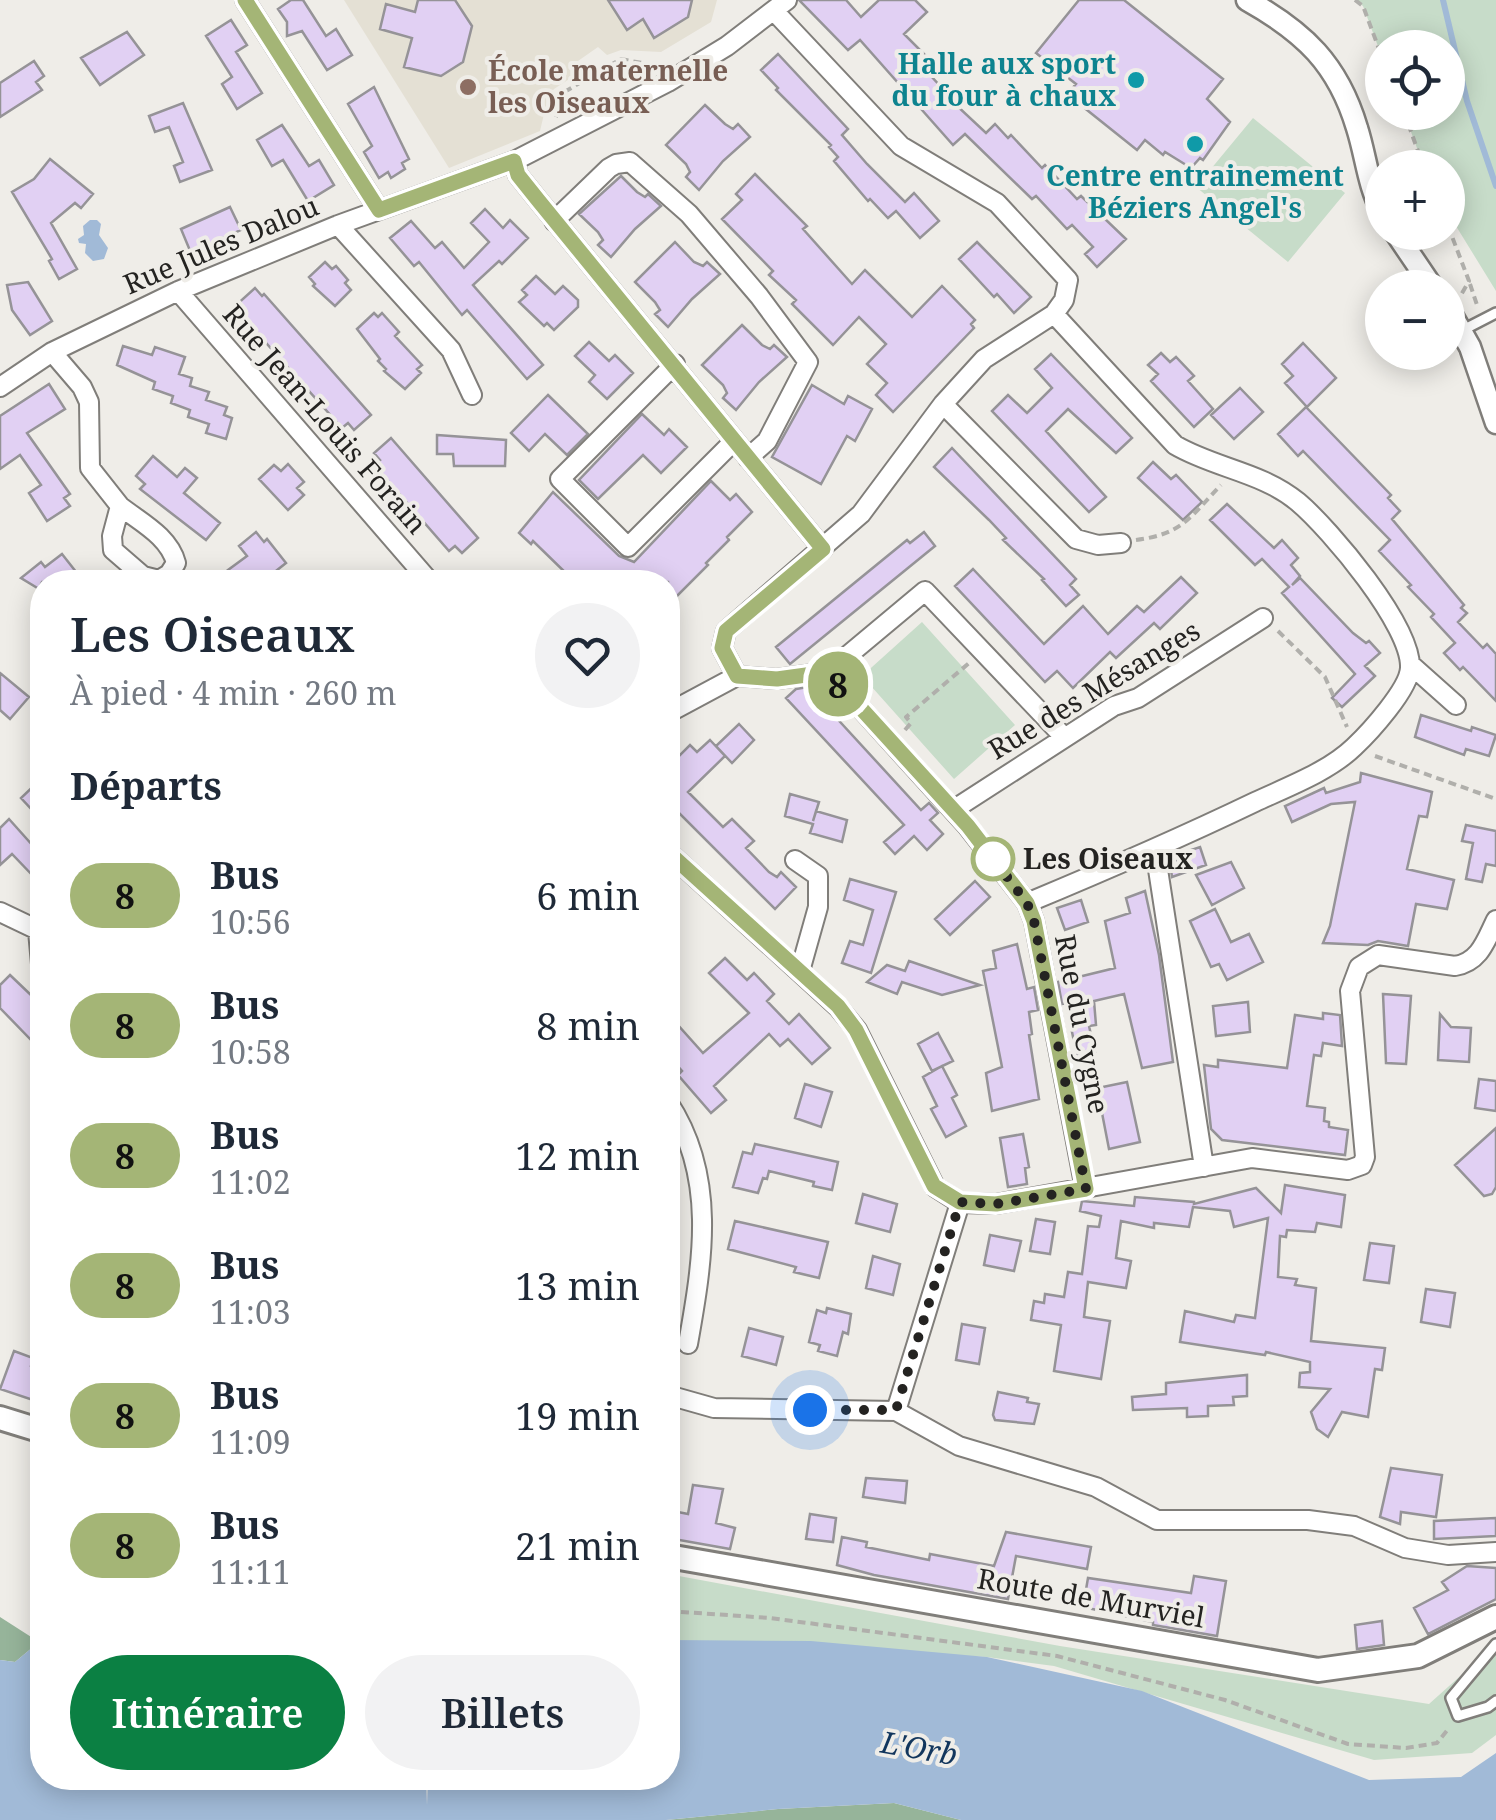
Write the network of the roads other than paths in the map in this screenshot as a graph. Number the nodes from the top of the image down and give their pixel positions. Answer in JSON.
{"nodes":[{"id":1,"x":244,"y":0,"type":"edge"},
{"id":2,"x":1247,"y":0,"type":"edge"},
{"id":3,"x":780,"y":5,"type":"edge"},
{"id":4,"x":514,"y":161,"type":"junction"},
{"id":5,"x":1365,"y":162,"type":"edge"},
{"id":6,"x":379,"y":210,"type":"junction"},
{"id":7,"x":554,"y":221,"type":"junction"},
{"id":8,"x":338,"y":225,"type":"junction"},
{"id":9,"x":178,"y":290,"type":"junction"},
{"id":10,"x":1496,"y":312,"type":"edge"},
{"id":11,"x":1054,"y":314,"type":"junction"},
{"id":12,"x":1465,"y":329,"type":"edge"},
{"id":13,"x":1465,"y":338,"type":"edge"},
{"id":14,"x":52,"y":352,"type":"junction"},
{"id":15,"x":674,"y":364,"type":"junction"},
{"id":16,"x":0,"y":387,"type":"edge"},
{"id":17,"x":472,"y":395,"type":"dead end"},
{"id":18,"x":943,"y":404,"type":"junction"},
{"id":19,"x":1496,"y":423,"type":"edge"},
{"id":20,"x":734,"y":440,"type":"junction"},
{"id":21,"x":748,"y":458,"type":"junction"},
{"id":22,"x":120,"y":506,"type":"dead end"},
{"id":23,"x":1121,"y":542,"type":"road end"},
{"id":24,"x":823,"y":549,"type":"junction"},
{"id":25,"x":420,"y":570,"type":"edge"},
{"id":26,"x":1264,"y":618,"type":"road end"},
{"id":27,"x":1410,"y":664,"type":"junction"},
{"id":28,"x":828,"y":672,"type":"junction"},
{"id":29,"x":737,"y":676,"type":"junction"},
{"id":30,"x":1456,"y":705,"type":"dead end"},
{"id":31,"x":680,"y":707,"type":"edge"},
{"id":32,"x":1064,"y":737,"type":"junction"},
{"id":33,"x":953,"y":810,"type":"junction"},
{"id":34,"x":1154,"y":850,"type":"junction"},
{"id":35,"x":795,"y":860,"type":"dead end"},
{"id":36,"x":680,"y":863,"type":"edge"},
{"id":37,"x":1027,"y":903,"type":"junction"},
{"id":38,"x":0,"y":912,"type":"edge"},
{"id":39,"x":1496,"y":920,"type":"edge"},
{"id":40,"x":30,"y":927,"type":"edge"},
{"id":41,"x":800,"y":971,"type":"junction"},
{"id":42,"x":680,"y":1125,"type":"edge"},
{"id":43,"x":1204,"y":1167,"type":"junction"},
{"id":44,"x":1086,"y":1189,"type":"junction"},
{"id":45,"x":960,"y":1202,"type":"junction"},
{"id":46,"x":688,"y":1344,"type":"dead end"},
{"id":47,"x":680,"y":1398,"type":"edge"},
{"id":48,"x":896,"y":1410,"type":"junction"},
{"id":49,"x":0,"y":1418,"type":"edge"},
{"id":50,"x":30,"y":1427,"type":"edge"},
{"id":51,"x":1496,"y":1552,"type":"edge"},
{"id":52,"x":680,"y":1558,"type":"edge"},
{"id":53,"x":1496,"y":1617,"type":"edge"},
{"id":54,"x":1496,"y":1644,"type":"edge"},
{"id":55,"x":1496,"y":1701,"type":"edge"}],
"edges":[{"from":1,"to":6,"type":"street"},
{"from":2,"to":5,"type":"street"},
{"from":3,"to":4,"type":"street","name":"Rue Jules Dalou"},
{"from":3,"to":11,"type":"street"},
{"from":4,"to":6,"type":"street","name":"Rue Jules Dalou"},
{"from":4,"to":7,"type":"street"},
{"from":6,"to":8,"type":"street","name":"Rue Jules Dalou"},
{"from":7,"to":15,"type":"street"},
{"from":7,"to":21,"type":"street"},
{"from":8,"to":9,"type":"street","name":"Rue Jules Dalou"},
{"from":8,"to":17,"type":"street"},
{"from":9,"to":14,"type":"street","name":"Rue Jules Dalou"},
{"from":9,"to":25,"type":"street","name":"Rue Jean-Louis Forain"},
{"from":10,"to":12,"type":"lane"},
{"from":11,"to":18,"type":"street"},
{"from":11,"to":27,"type":"street"},
{"from":13,"to":19,"type":"street"},
{"from":14,"to":16,"type":"street","name":"Rue Jules Dalou"},
{"from":14,"to":22,"type":"street"},
{"from":15,"to":20,"type":"street"},
{"from":15,"to":20,"type":"street"},
{"from":18,"to":23,"type":"street"},
{"from":18,"to":24,"type":"street"},
{"from":20,"to":21,"type":"street"},
{"from":21,"to":24,"type":"street"},
{"from":24,"to":29,"type":"street"},
{"from":26,"to":32,"type":"street","name":"Rue des Mésanges"},
{"from":27,"to":30,"type":"street"},
{"from":27,"to":34,"type":"street"},
{"from":28,"to":29,"type":"street"},
{"from":28,"to":32,"type":"street"},
{"from":28,"to":33,"type":"street","name":"Rue du Cygne"},
{"from":29,"to":31,"type":"street"},
{"from":32,"to":33,"type":"street","name":"Rue des Mésanges"},
{"from":33,"to":37,"type":"street","name":"Rue du Cygne"},
{"from":34,"to":37,"type":"street"},
{"from":34,"to":43,"type":"street"},
{"from":35,"to":41,"type":"street"},
{"from":36,"to":41,"type":"street"},
{"from":37,"to":44,"type":"street","name":"Rue du Cygne"},
{"from":38,"to":40,"type":"street"},
{"from":39,"to":43,"type":"street"},
{"from":41,"to":45,"type":"street"},
{"from":42,"to":46,"type":"street"},
{"from":43,"to":44,"type":"street"},
{"from":44,"to":45,"type":"street"},
{"from":45,"to":48,"type":"street"},
{"from":47,"to":48,"type":"street"},
{"from":48,"to":51,"type":"street"},
{"from":49,"to":50,"type":"main road"},
{"from":52,"to":53,"type":"main road","name":"Route de Murviel"},
{"from":54,"to":55,"type":"lane"}]}
